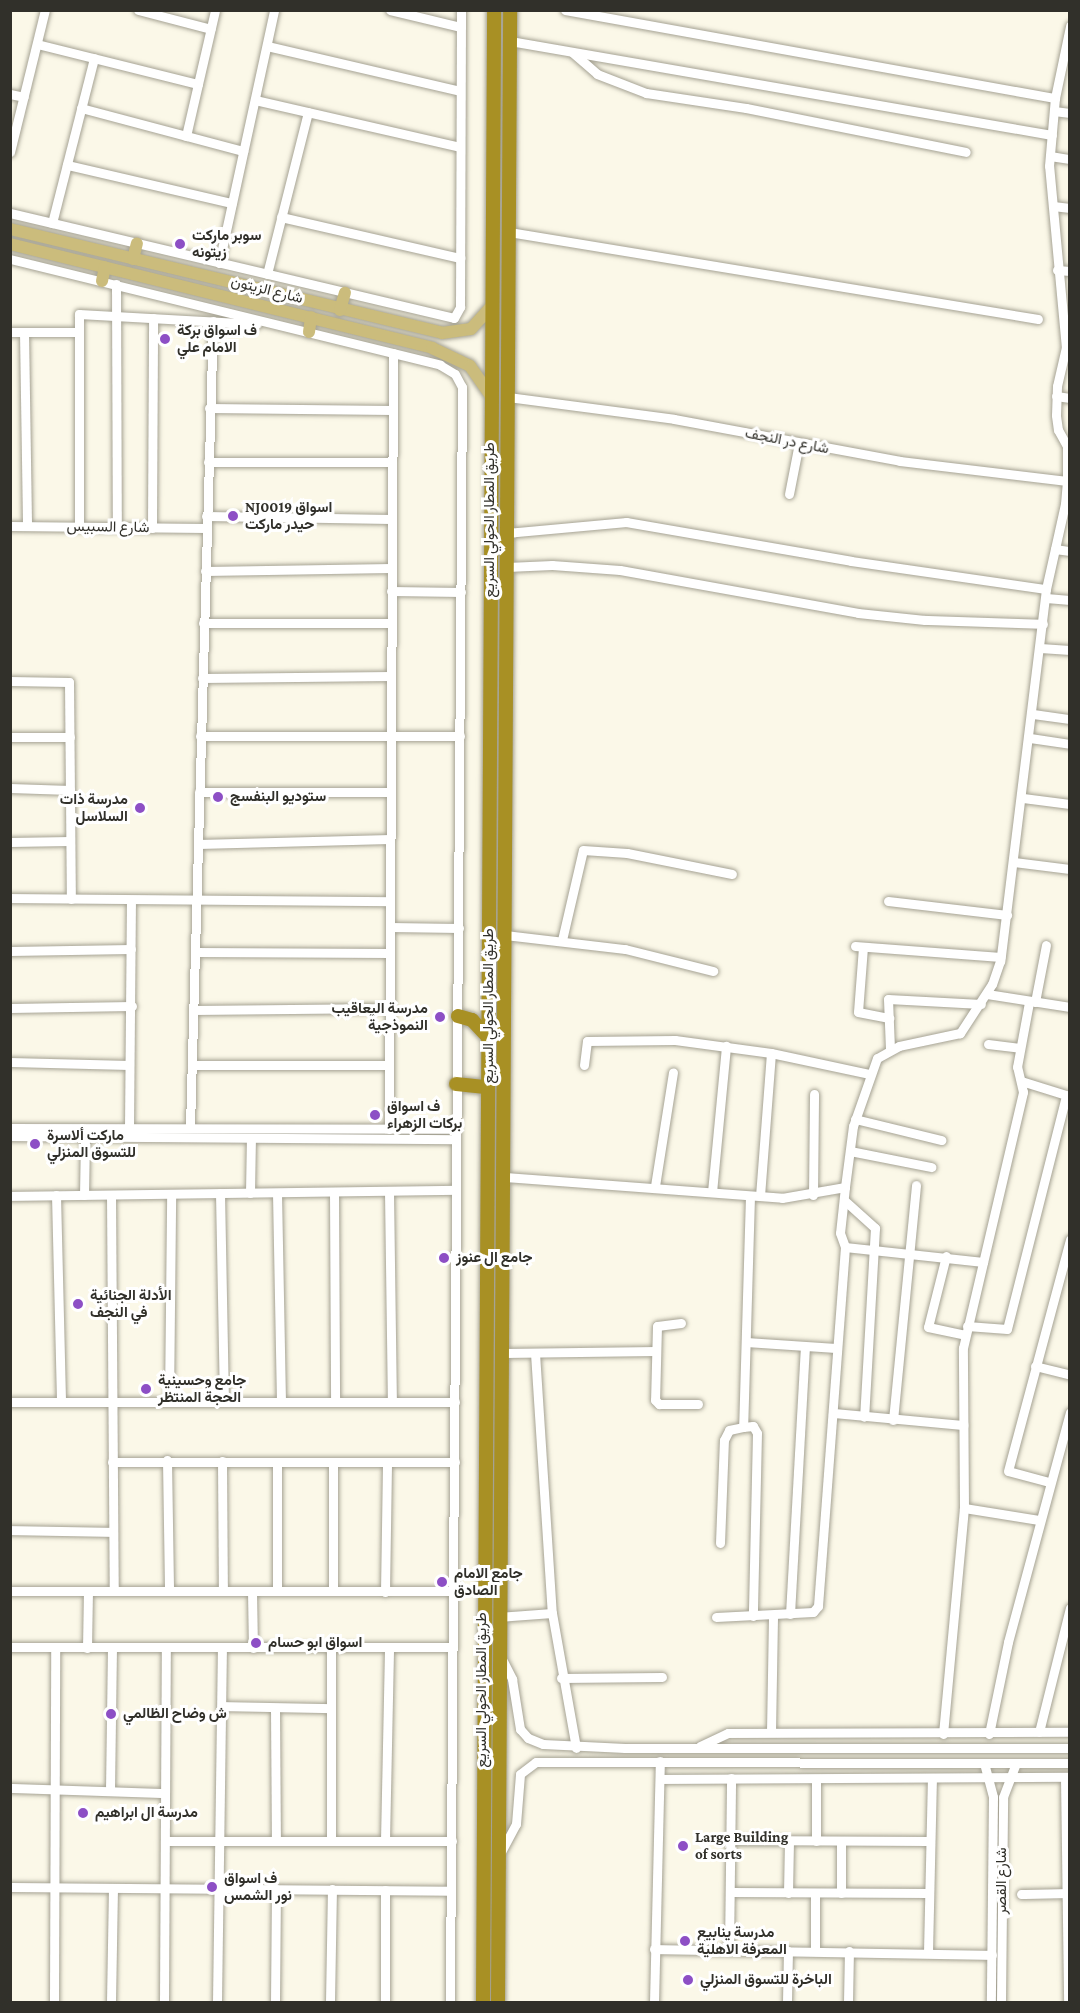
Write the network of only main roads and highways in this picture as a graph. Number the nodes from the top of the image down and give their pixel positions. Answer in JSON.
{"nodes":[{"id":1,"x":494,"y":10,"type":"edge"},
{"id":2,"x":510,"y":10,"type":"edge"},
{"id":3,"x":10,"y":229,"type":"edge"},
{"id":4,"x":10,"y":243,"type":"edge"},
{"id":5,"x":137,"y":243,"type":"road end"},
{"id":6,"x":133,"y":259,"type":"junction"},
{"id":7,"x":105,"y":267,"type":"junction"},
{"id":8,"x":102,"y":281,"type":"road end"},
{"id":9,"x":345,"y":293,"type":"road end"},
{"id":10,"x":491,"y":307,"type":"junction"},
{"id":11,"x":340,"y":310,"type":"junction"},
{"id":12,"x":311,"y":316,"type":"junction"},
{"id":13,"x":403,"y":325,"type":"junction"},
{"id":14,"x":309,"y":332,"type":"road end"},
{"id":15,"x":398,"y":338,"type":"junction"},
{"id":16,"x":493,"y":402,"type":"junction"},
{"id":17,"x":458,"y":1016,"type":"road end"},
{"id":18,"x":487,"y":1036,"type":"junction"},
{"id":19,"x":456,"y":1084,"type":"road end"},
{"id":20,"x":486,"y":1087,"type":"junction"},
{"id":21,"x":484,"y":1295,"type":"junction"},
{"id":22,"x":504,"y":1295,"type":"junction"},
{"id":23,"x":484,"y":1332,"type":"junction"},
{"id":24,"x":504,"y":1332,"type":"junction"},
{"id":25,"x":483,"y":2002,"type":"edge"},
{"id":26,"x":498,"y":2002,"type":"edge"}],
"edges":[{"from":1,"to":10,"type":"highway","name":"طريق المطار الحولي السريع"},
{"from":2,"to":22,"type":"highway","name":"طريق المطار الحولي السريع"},
{"from":3,"to":6,"type":"main road","name":"شارع الزيتون"},
{"from":4,"to":7,"type":"main road","name":"شارع الزيتون"},
{"from":5,"to":6,"type":"main road"},
{"from":6,"to":11,"type":"main road","name":"شارع الزيتون"},
{"from":7,"to":8,"type":"main road"},
{"from":7,"to":12,"type":"main road","name":"شارع الزيتون"},
{"from":9,"to":11,"type":"main road"},
{"from":10,"to":13,"type":"main road","name":"شارع الزيتون"},
{"from":10,"to":16,"type":"highway","name":"طريق المطار الحولي السريع"},
{"from":11,"to":13,"type":"main road","name":"شارع الزيتون"},
{"from":12,"to":14,"type":"main road"},
{"from":12,"to":15,"type":"main road","name":"شارع الزيتون"},
{"from":13,"to":15,"type":"main road"},
{"from":15,"to":16,"type":"main road","name":"شارع الزيتون"},
{"from":16,"to":18,"type":"highway","name":"طريق المطار الحولي السريع"},
{"from":17,"to":18,"type":"highway"},
{"from":18,"to":20,"type":"highway","name":"طريق المطار الحولي السريع"},
{"from":19,"to":20,"type":"highway"},
{"from":20,"to":21,"type":"highway","name":"طريق المطار الحولي السريع"},
{"from":21,"to":22,"type":"highway"},
{"from":21,"to":23,"type":"highway","name":"طريق المطار الحولي السريع"},
{"from":22,"to":24,"type":"highway","name":"طريق المطار الحولي السريع"},
{"from":23,"to":24,"type":"highway"},
{"from":23,"to":25,"type":"highway","name":"طريق المطار الحولي السريع"},
{"from":24,"to":26,"type":"highway","name":"طريق المطار الحولي السريع"}]}
